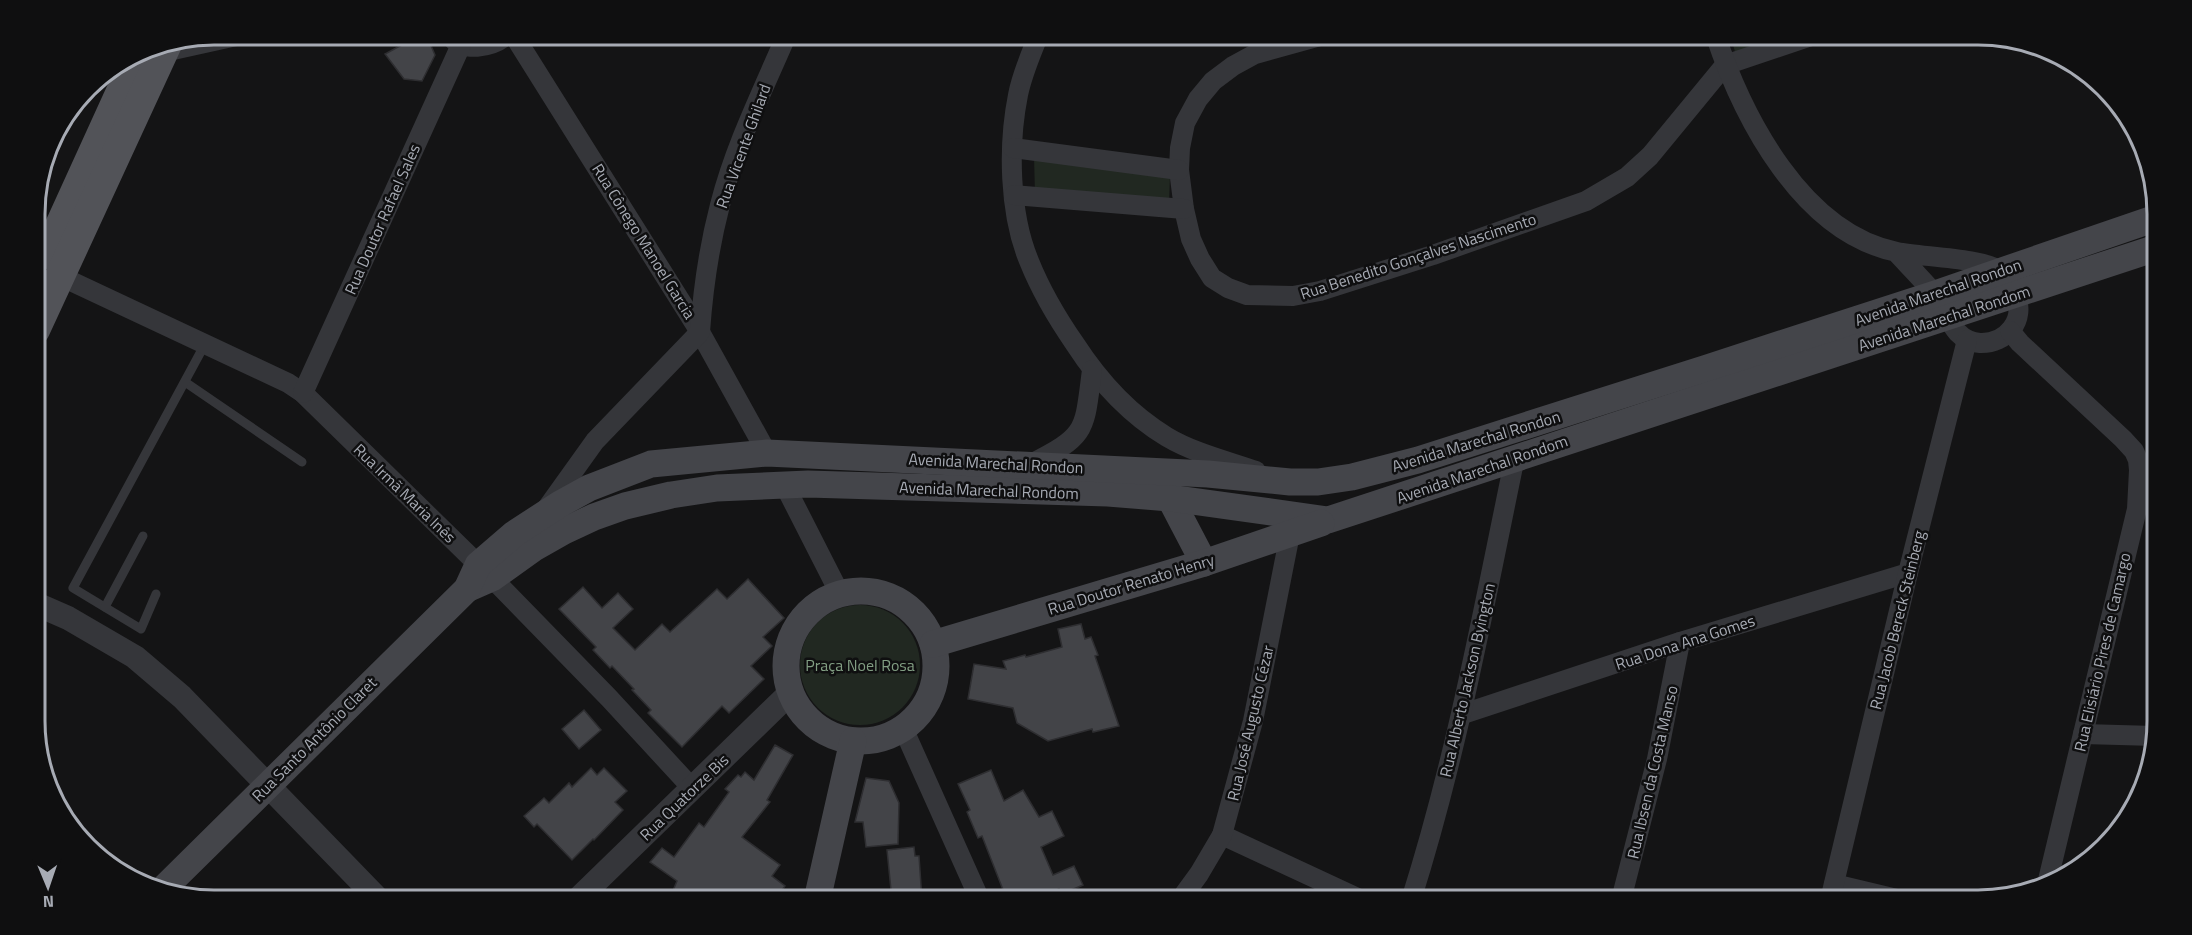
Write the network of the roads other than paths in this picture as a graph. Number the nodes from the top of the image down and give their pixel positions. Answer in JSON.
{"nodes":[{"id":1,"x":453,"y":45,"type":"edge"},
{"id":2,"x":466,"y":45,"type":"edge"},
{"id":3,"x":489,"y":45,"type":"edge"},
{"id":4,"x":520,"y":45,"type":"edge"},
{"id":5,"x":782,"y":45,"type":"edge"},
{"id":6,"x":1035,"y":45,"type":"edge"},
{"id":7,"x":1287,"y":45,"type":"edge"},
{"id":8,"x":1719,"y":45,"type":"edge"},
{"id":9,"x":1784,"y":45,"type":"edge"},
{"id":10,"x":145,"y":60,"type":"edge"},
{"id":11,"x":1725,"y":65,"type":"junction"},
{"id":12,"x":1013,"y":148,"type":"junction"},
{"id":13,"x":1179,"y":170,"type":"junction"},
{"id":14,"x":1014,"y":195,"type":"junction"},
{"id":15,"x":1184,"y":209,"type":"junction"},
{"id":16,"x":2147,"y":220,"type":"edge"},
{"id":17,"x":2147,"y":251,"type":"edge"},
{"id":18,"x":1896,"y":252,"type":"junction"},
{"id":19,"x":2000,"y":271,"type":"junction"},
{"id":20,"x":48,"y":278,"type":"edge"},
{"id":21,"x":2016,"y":294,"type":"junction"},
{"id":22,"x":1944,"y":312,"type":"junction"},
{"id":23,"x":2010,"y":331,"type":"junction"},
{"id":24,"x":700,"y":332,"type":"junction"},
{"id":25,"x":1967,"y":340,"type":"junction"},
{"id":26,"x":205,"y":344,"type":"junction"},
{"id":27,"x":1092,"y":370,"type":"junction"},
{"id":28,"x":184,"y":382,"type":"junction"},
{"id":29,"x":303,"y":393,"type":"junction"},
{"id":30,"x":766,"y":453,"type":"junction"},
{"id":31,"x":1515,"y":458,"type":"junction"},
{"id":32,"x":302,"y":462,"type":"dead end"},
{"id":33,"x":1030,"y":465,"type":"junction"},
{"id":34,"x":2147,"y":470,"type":"edge"},
{"id":35,"x":2147,"y":474,"type":"edge"},
{"id":36,"x":1290,"y":482,"type":"junction"},
{"id":37,"x":784,"y":484,"type":"junction"},
{"id":38,"x":1170,"y":498,"type":"junction"},
{"id":39,"x":542,"y":515,"type":"junction"},
{"id":40,"x":1328,"y":520,"type":"junction"},
{"id":41,"x":1290,"y":534,"type":"junction"},
{"id":42,"x":143,"y":536,"type":"dead end"},
{"id":43,"x":1204,"y":563,"type":"junction"},
{"id":44,"x":1908,"y":573,"type":"junction"},
{"id":45,"x":479,"y":577,"type":"junction"},
{"id":46,"x":156,"y":594,"type":"dead end"},
{"id":47,"x":840,"y":594,"type":"junction"},
{"id":48,"x":105,"y":607,"type":"junction"},
{"id":49,"x":45,"y":608,"type":"edge"},
{"id":50,"x":1680,"y":642,"type":"junction"},
{"id":51,"x":933,"y":644,"type":"junction"},
{"id":52,"x":790,"y":693,"type":"junction"},
{"id":53,"x":1462,"y":714,"type":"junction"},
{"id":54,"x":903,"y":728,"type":"junction"},
{"id":55,"x":2083,"y":734,"type":"junction"},
{"id":56,"x":2146,"y":736,"type":"edge"},
{"id":57,"x":853,"y":741,"type":"junction"},
{"id":58,"x":267,"y":785,"type":"junction"},
{"id":59,"x":692,"y":788,"type":"junction"},
{"id":60,"x":1222,"y":835,"type":"junction"},
{"id":61,"x":2049,"y":874,"type":"edge"},
{"id":62,"x":168,"y":884,"type":"edge"},
{"id":63,"x":369,"y":890,"type":"edge"},
{"id":64,"x":587,"y":890,"type":"edge"},
{"id":65,"x":819,"y":890,"type":"edge"},
{"id":66,"x":976,"y":890,"type":"edge"},
{"id":67,"x":1187,"y":890,"type":"edge"},
{"id":68,"x":1340,"y":890,"type":"edge"},
{"id":69,"x":1414,"y":890,"type":"edge"},
{"id":70,"x":1624,"y":890,"type":"edge"},
{"id":71,"x":1832,"y":890,"type":"edge"}],
"edges":[{"from":1,"to":29,"type":"street","name":"Rua Doutor Rafael Sales"},
{"from":2,"to":3,"type":"street"},
{"from":4,"to":24,"type":"street","name":"Rua Cônego Manoel Garcia"},
{"from":5,"to":24,"type":"street","name":"Rua Vicente Ghilard"},
{"from":6,"to":12,"type":"street"},
{"from":7,"to":13,"type":"street","name":"Rua Benedito Gonçalves Nascimento"},
{"from":8,"to":11,"type":"street"},
{"from":9,"to":11,"type":"street"},
{"from":10,"to":20,"type":"main road"},
{"from":11,"to":15,"type":"street","name":"Rua Benedito Gonçalves Nascimento"},
{"from":11,"to":18,"type":"street"},
{"from":12,"to":13,"type":"street"},
{"from":12,"to":14,"type":"street"},
{"from":13,"to":15,"type":"street","name":"Rua Benedito Gonçalves Nascimento"},
{"from":14,"to":15,"type":"street"},
{"from":14,"to":27,"type":"street"},
{"from":16,"to":19,"type":"main road","name":"Avenida Marechal Rondon"},
{"from":17,"to":21,"type":"main road","name":"Avenida Marechal Rondom"},
{"from":18,"to":19,"type":"street"},
{"from":18,"to":22,"type":"street"},
{"from":19,"to":21,"type":"street"},
{"from":19,"to":22,"type":"main road","name":"Avenida Marechal Rondon"},
{"from":20,"to":26,"type":"street","name":"Rua Irmã Maria Inês"},
{"from":21,"to":22,"type":"main road","name":"Avenida Marechal Rondom"},
{"from":21,"to":23,"type":"street"},
{"from":22,"to":25,"type":"street"},
{"from":22,"to":31,"type":"main road","name":"Avenida Marechal Rondom"},
{"from":22,"to":36,"type":"main road","name":"Avenida Marechal Rondon"},
{"from":23,"to":25,"type":"street"},
{"from":23,"to":34,"type":"street","name":"Rua Elisiário Pires de Camargo"},
{"from":24,"to":30,"type":"street","name":"Rua Cônego Manoel Garcia"},
{"from":24,"to":39,"type":"street"},
{"from":25,"to":44,"type":"street","name":"Rua Jacob Bereck Steinberg"},
{"from":26,"to":28,"type":"lane"},
{"from":26,"to":29,"type":"street","name":"Rua Irmã Maria Inês"},
{"from":27,"to":33,"type":"street"},
{"from":27,"to":36,"type":"street"},
{"from":28,"to":32,"type":"lane"},
{"from":28,"to":48,"type":"lane"},
{"from":29,"to":45,"type":"street","name":"Rua Irmã Maria Inês"},
{"from":30,"to":33,"type":"main road","name":"Avenida Marechal Rondon"},
{"from":30,"to":39,"type":"main road","name":"Rua Santo Antônio Claret"},
{"from":31,"to":40,"type":"main road","name":"Avenida Marechal Rondom"},
{"from":31,"to":53,"type":"street","name":"Rua Alberto Jackson Byington"},
{"from":33,"to":36,"type":"main road","name":"Avenida Marechal Rondon"},
{"from":35,"to":55,"type":"street","name":"Rua Elisiário Pires de Camargo"},
{"from":37,"to":38,"type":"main road","name":"Avenida Marechal Rondom"},
{"from":37,"to":45,"type":"main road","name":"Rua Santo Antônio Claret"},
{"from":37,"to":47,"type":"street"},
{"from":38,"to":40,"type":"main road","name":"Avenida Marechal Rondom"},
{"from":38,"to":43,"type":"main road"},
{"from":39,"to":45,"type":"main road","name":"Rua Santo Antônio Claret"},
{"from":40,"to":41,"type":"main road","name":"Rua Doutor Renato Henry"},
{"from":41,"to":43,"type":"main road","name":"Rua Doutor Renato Henry"},
{"from":41,"to":60,"type":"street","name":"Rua José Augusto Cézar"},
{"from":42,"to":48,"type":"lane"},
{"from":43,"to":51,"type":"main road","name":"Rua Doutor Renato Henry"},
{"from":44,"to":50,"type":"street","name":"Rua Dona Ana Gomes"},
{"from":44,"to":71,"type":"street","name":"Rua Jacob Bereck Steinberg"},
{"from":45,"to":58,"type":"main road","name":"Rua Santo Antônio Claret"},
{"from":45,"to":59,"type":"street","name":"Rua Irmã Maria Inês"},
{"from":46,"to":48,"type":"lane"},
{"from":47,"to":51,"type":"main road"},
{"from":47,"to":52,"type":"main road"},
{"from":49,"to":58,"type":"street"},
{"from":50,"to":53,"type":"street","name":"Rua Dona Ana Gomes"},
{"from":50,"to":70,"type":"street","name":"Rua Ibsen da Costa Manso"},
{"from":51,"to":54,"type":"main road"},
{"from":52,"to":57,"type":"main road"},
{"from":52,"to":59,"type":"street","name":"Rua Quatorze Bis"},
{"from":53,"to":69,"type":"street","name":"Rua Alberto Jackson Byington"},
{"from":54,"to":57,"type":"main road"},
{"from":54,"to":66,"type":"street"},
{"from":55,"to":56,"type":"street"},
{"from":55,"to":61,"type":"street","name":"Rua Elisiário Pires de Camargo"},
{"from":57,"to":65,"type":"main road"},
{"from":58,"to":62,"type":"main road","name":"Rua Santo Antônio Claret"},
{"from":58,"to":63,"type":"street"},
{"from":59,"to":64,"type":"street","name":"Rua Quatorze Bis"},
{"from":60,"to":67,"type":"street","name":"Rua José Augusto Cézar"},
{"from":60,"to":68,"type":"street"}]}
